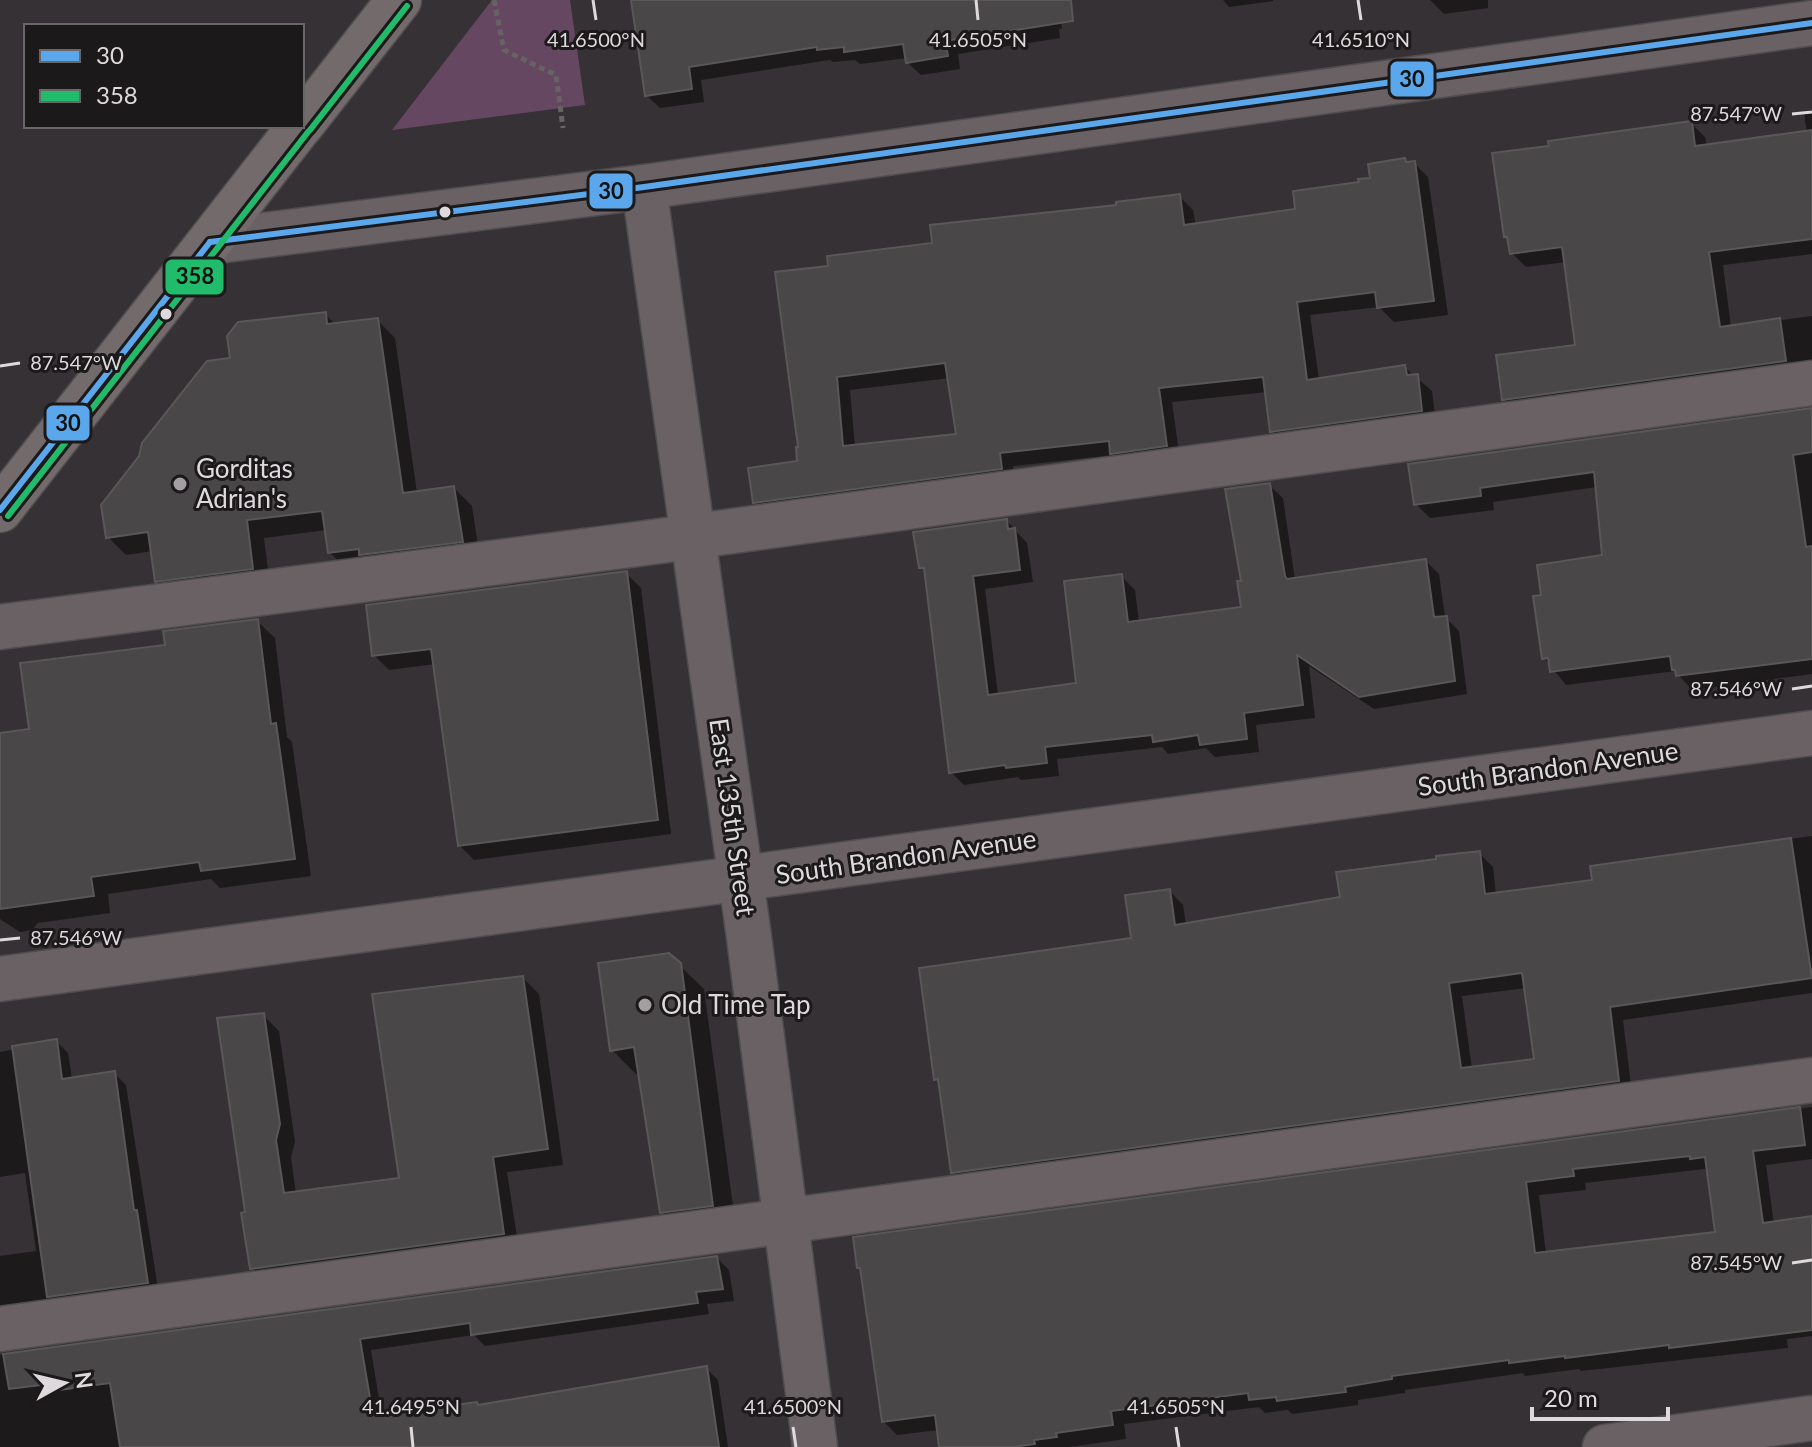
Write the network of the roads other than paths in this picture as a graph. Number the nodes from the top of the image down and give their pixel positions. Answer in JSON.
{"nodes":[{"id":1,"x":399,"y":0,"type":"edge"},
{"id":2,"x":1812,"y":23,"type":"edge"},
{"id":3,"x":304,"y":121,"type":"edge"},
{"id":4,"x":299,"y":128,"type":"edge"},
{"id":5,"x":644,"y":187,"type":"junction"},
{"id":6,"x":210,"y":242,"type":"junction"},
{"id":7,"x":1812,"y":383,"type":"edge"},
{"id":8,"x":0,"y":510,"type":"edge"},
{"id":9,"x":693,"y":536,"type":"junction"},
{"id":10,"x":0,"y":627,"type":"edge"},
{"id":11,"x":1812,"y":733,"type":"edge"},
{"id":12,"x":741,"y":879,"type":"junction"},
{"id":13,"x":0,"y":979,"type":"edge"},
{"id":14,"x":1812,"y":1080,"type":"edge"},
{"id":15,"x":787,"y":1221,"type":"junction"},
{"id":16,"x":0,"y":1329,"type":"edge"},
{"id":17,"x":1812,"y":1418,"type":"edge"},
{"id":18,"x":815,"y":1447,"type":"edge"},
{"id":19,"x":1605,"y":1447,"type":"edge"}],
"edges":[{"from":1,"to":3,"type":"main road"},
{"from":2,"to":5,"type":"street"},
{"from":4,"to":6,"type":"main road"},
{"from":5,"to":6,"type":"street"},
{"from":5,"to":9,"type":"street","name":"East 135th Street"},
{"from":6,"to":8,"type":"main road"},
{"from":7,"to":9,"type":"street"},
{"from":9,"to":10,"type":"street"},
{"from":9,"to":12,"type":"street","name":"East 135th Street"},
{"from":11,"to":12,"type":"street","name":"South Brandon Avenue"},
{"from":12,"to":13,"type":"street","name":"South Brandon Avenue"},
{"from":12,"to":15,"type":"street","name":"East 135th Street"},
{"from":14,"to":15,"type":"street"},
{"from":15,"to":16,"type":"street"},
{"from":15,"to":18,"type":"street","name":"East 135th Street"},
{"from":17,"to":19,"type":"street"}]}
